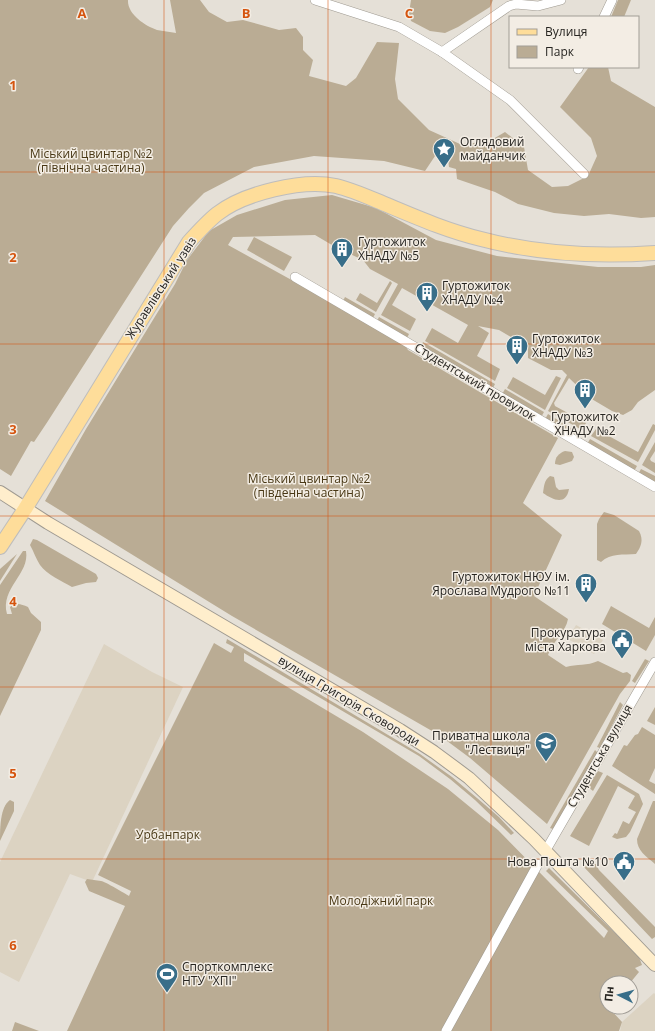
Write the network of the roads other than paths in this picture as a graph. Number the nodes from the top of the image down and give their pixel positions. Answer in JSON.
{"nodes":[{"id":1,"x":315,"y":0,"type":"edge"},
{"id":2,"x":561,"y":0,"type":"edge"},
{"id":3,"x":612,"y":0,"type":"edge"},
{"id":4,"x":604,"y":16,"type":"edge"},
{"id":5,"x":442,"y":52,"type":"junction"},
{"id":6,"x":584,"y":174,"type":"dead end"},
{"id":7,"x":655,"y":253,"type":"edge"},
{"id":8,"x":295,"y":277,"type":"dead end"},
{"id":9,"x":655,"y":487,"type":"edge"},
{"id":10,"x":0,"y":492,"type":"edge"},
{"id":11,"x":25,"y":509,"type":"junction"},
{"id":12,"x":0,"y":547,"type":"edge"},
{"id":13,"x":655,"y":662,"type":"edge"},
{"id":14,"x":546,"y":850,"type":"junction"},
{"id":15,"x":538,"y":864,"type":"dead end"},
{"id":16,"x":655,"y":966,"type":"edge"},
{"id":17,"x":446,"y":1031,"type":"edge"}],
"edges":[{"from":1,"to":5,"type":"street"},
{"from":2,"to":5,"type":"street"},
{"from":3,"to":4,"type":"street"},
{"from":5,"to":6,"type":"street"},
{"from":7,"to":11,"type":"main road","name":"Журавлівський узвіз"},
{"from":8,"to":9,"type":"street","name":"Студентський провулок"},
{"from":10,"to":11,"type":"main road","name":"вулиця Григорія Сковороди"},
{"from":11,"to":12,"type":"main road","name":"Журавлівський узвіз"},
{"from":11,"to":14,"type":"main road","name":"вулиця Григорія Сковороди"},
{"from":13,"to":14,"type":"street","name":"Студентська вулиця"},
{"from":14,"to":16,"type":"main road","name":"вулиця Григорія Сковороди"},
{"from":15,"to":17,"type":"street"}]}
